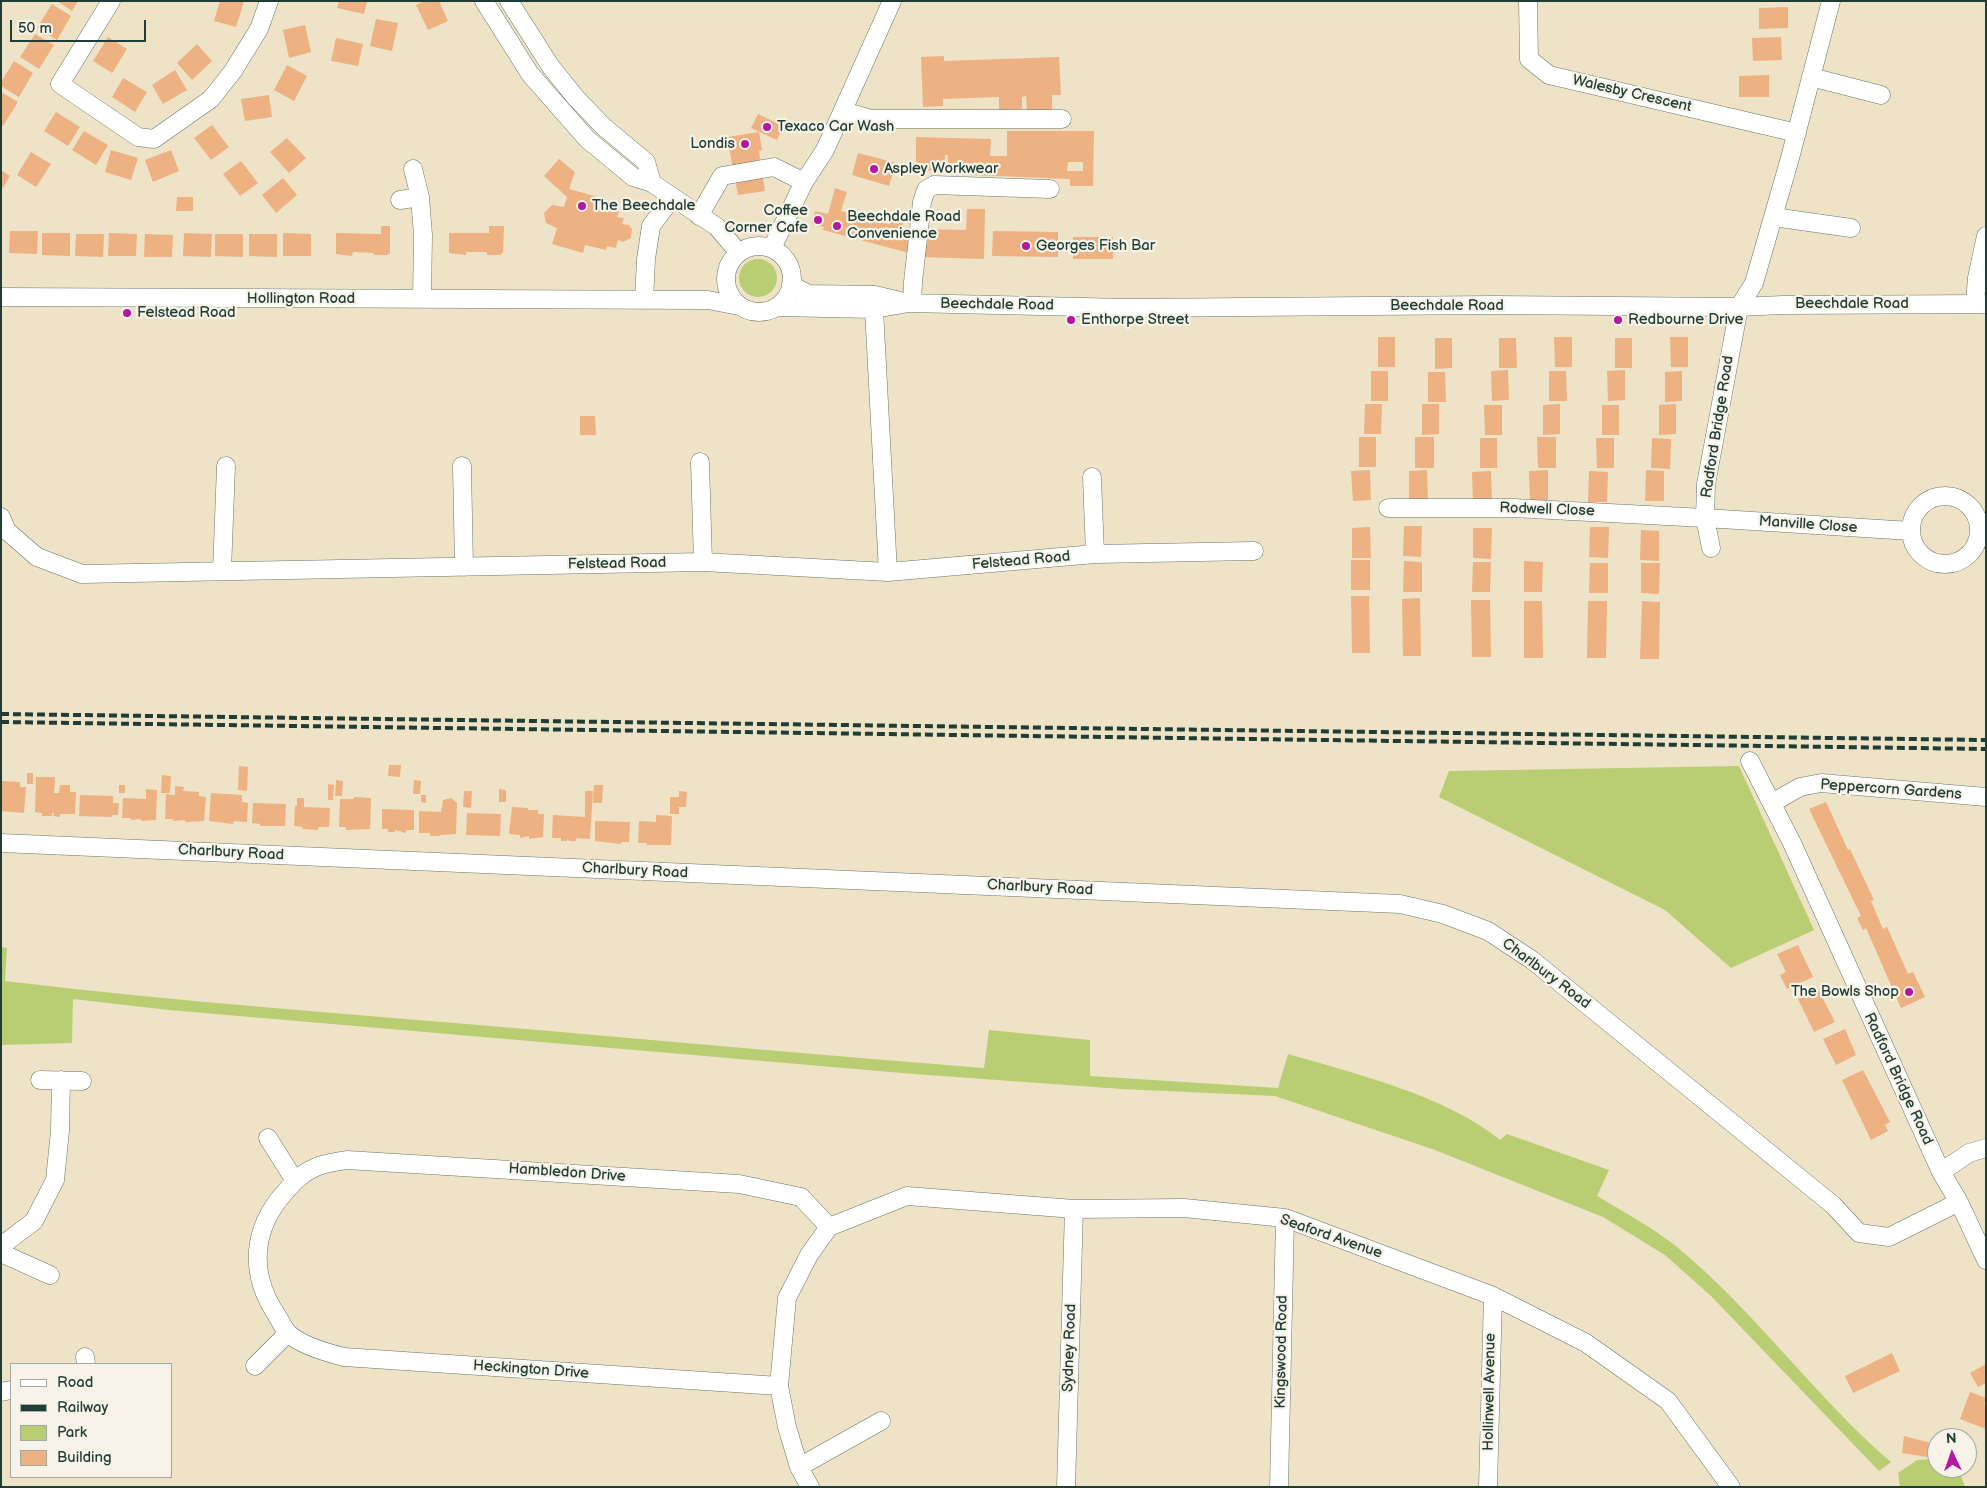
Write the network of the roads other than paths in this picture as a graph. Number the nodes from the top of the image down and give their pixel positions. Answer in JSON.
{"nodes":[{"id":1,"x":111,"y":1,"type":"edge"},
{"id":2,"x":269,"y":1,"type":"edge"},
{"id":3,"x":509,"y":1,"type":"edge"},
{"id":4,"x":892,"y":1,"type":"edge"},
{"id":5,"x":1528,"y":1,"type":"edge"},
{"id":6,"x":1831,"y":1,"type":"edge"},
{"id":7,"x":486,"y":2,"type":"edge"},
{"id":8,"x":1811,"y":77,"type":"junction"},
{"id":9,"x":1881,"y":95,"type":"dead end"},
{"id":10,"x":843,"y":111,"type":"junction"},
{"id":11,"x":1062,"y":119,"type":"dead end"},
{"id":12,"x":1796,"y":133,"type":"junction"},
{"id":13,"x":413,"y":169,"type":"dead end"},
{"id":14,"x":804,"y":182,"type":"junction"},
{"id":15,"x":652,"y":183,"type":"junction"},
{"id":16,"x":1050,"y":189,"type":"dead end"},
{"id":17,"x":420,"y":197,"type":"junction"},
{"id":18,"x":672,"y":198,"type":"junction"},
{"id":19,"x":400,"y":200,"type":"dead end"},
{"id":20,"x":699,"y":216,"type":"junction"},
{"id":21,"x":1773,"y":217,"type":"junction"},
{"id":22,"x":1851,"y":228,"type":"dead end"},
{"id":23,"x":1986,"y":236,"type":"edge"},
{"id":24,"x":772,"y":248,"type":"junction"},
{"id":25,"x":739,"y":252,"type":"junction"},
{"id":26,"x":791,"y":285,"type":"junction"},
{"id":27,"x":728,"y":292,"type":"junction"},
{"id":28,"x":1,"y":297,"type":"edge"},
{"id":29,"x":422,"y":299,"type":"junction"},
{"id":30,"x":644,"y":300,"type":"junction"},
{"id":31,"x":708,"y":300,"type":"junction"},
{"id":32,"x":911,"y":303,"type":"junction"},
{"id":33,"x":1981,"y":304,"type":"edge"},
{"id":34,"x":739,"y":306,"type":"junction"},
{"id":35,"x":776,"y":306,"type":"junction"},
{"id":36,"x":1739,"y":307,"type":"junction"},
{"id":37,"x":874,"y":309,"type":"junction"},
{"id":38,"x":700,"y":462,"type":"dead end"},
{"id":39,"x":226,"y":466,"type":"dead end"},
{"id":40,"x":462,"y":466,"type":"dead end"},
{"id":41,"x":1092,"y":477,"type":"dead end"},
{"id":42,"x":1388,"y":508,"type":"dead end"},
{"id":43,"x":1,"y":517,"type":"edge"},
{"id":44,"x":1705,"y":518,"type":"junction"},
{"id":45,"x":1911,"y":531,"type":"dead end"},
{"id":46,"x":1711,"y":548,"type":"dead end"},
{"id":47,"x":1254,"y":552,"type":"dead end"},
{"id":48,"x":1095,"y":554,"type":"junction"},
{"id":49,"x":702,"y":562,"type":"junction"},
{"id":50,"x":464,"y":566,"type":"junction"},
{"id":51,"x":222,"y":571,"type":"junction"},
{"id":52,"x":888,"y":572,"type":"junction"},
{"id":53,"x":1750,"y":761,"type":"dead end"},
{"id":54,"x":1986,"y":796,"type":"edge"},
{"id":55,"x":1772,"y":803,"type":"junction"},
{"id":56,"x":1,"y":843,"type":"edge"},
{"id":57,"x":40,"y":1080,"type":"dead end"},
{"id":58,"x":60,"y":1080,"type":"junction"},
{"id":59,"x":82,"y":1081,"type":"dead end"},
{"id":60,"x":268,"y":1138,"type":"dead end"},
{"id":61,"x":1986,"y":1148,"type":"edge"},
{"id":62,"x":1941,"y":1172,"type":"junction"},
{"id":63,"x":295,"y":1181,"type":"junction"},
{"id":64,"x":1959,"y":1202,"type":"junction"},
{"id":65,"x":1074,"y":1209,"type":"junction"},
{"id":66,"x":1285,"y":1218,"type":"junction"},
{"id":67,"x":829,"y":1227,"type":"junction"},
{"id":68,"x":3,"y":1247,"type":"edge"},
{"id":69,"x":257,"y":1255,"type":"joint"},
{"id":70,"x":1986,"y":1260,"type":"edge"},
{"id":71,"x":52,"y":1276,"type":"dead end"},
{"id":72,"x":1493,"y":1296,"type":"junction"},
{"id":73,"x":288,"y":1333,"type":"junction"},
{"id":74,"x":255,"y":1366,"type":"dead end"},
{"id":75,"x":779,"y":1386,"type":"junction"},
{"id":76,"x":881,"y":1421,"type":"dead end"},
{"id":77,"x":799,"y":1467,"type":"junction"},
{"id":78,"x":810,"y":1487,"type":"edge"},
{"id":79,"x":1066,"y":1487,"type":"edge"},
{"id":80,"x":1279,"y":1487,"type":"edge"},
{"id":81,"x":1488,"y":1487,"type":"edge"},
{"id":82,"x":1731,"y":1487,"type":"edge"}],
"edges":[{"from":1,"to":2,"type":"street"},
{"from":3,"to":15,"type":"street"},
{"from":4,"to":10,"type":"street"},
{"from":5,"to":12,"type":"street","name":"Walesby Crescent"},
{"from":6,"to":8,"type":"street"},
{"from":7,"to":15,"type":"street"},
{"from":8,"to":9,"type":"street"},
{"from":8,"to":12,"type":"street"},
{"from":10,"to":11,"type":"street"},
{"from":10,"to":14,"type":"street"},
{"from":12,"to":21,"type":"street"},
{"from":13,"to":17,"type":"street"},
{"from":14,"to":20,"type":"street"},
{"from":14,"to":24,"type":"street"},
{"from":15,"to":18,"type":"street"},
{"from":16,"to":32,"type":"street"},
{"from":17,"to":19,"type":"street"},
{"from":17,"to":29,"type":"street"},
{"from":18,"to":20,"type":"street"},
{"from":18,"to":30,"type":"street"},
{"from":20,"to":25,"type":"street"},
{"from":21,"to":22,"type":"street"},
{"from":21,"to":36,"type":"street"},
{"from":23,"to":33,"type":"street"},
{"from":24,"to":25,"type":"street"},
{"from":24,"to":26,"type":"street"},
{"from":25,"to":27,"type":"street"},
{"from":26,"to":32,"type":"street","name":"Beechdale Road"},
{"from":26,"to":35,"type":"street"},
{"from":27,"to":31,"type":"street","name":"Hollington Road"},
{"from":27,"to":34,"type":"street"},
{"from":28,"to":29,"type":"street","name":"Hollington Road"},
{"from":29,"to":30,"type":"street","name":"Hollington Road"},
{"from":30,"to":31,"type":"street","name":"Hollington Road"},
{"from":31,"to":34,"type":"street","name":"Hollington Road"},
{"from":32,"to":36,"type":"street","name":"Beechdale Road"},
{"from":32,"to":37,"type":"street","name":"Beechdale Road"},
{"from":33,"to":36,"type":"street","name":"Beechdale Road"},
{"from":34,"to":35,"type":"street"},
{"from":35,"to":37,"type":"street"},
{"from":36,"to":44,"type":"street","name":"Radford Bridge Road"},
{"from":37,"to":52,"type":"street"},
{"from":38,"to":49,"type":"street"},
{"from":39,"to":51,"type":"street"},
{"from":40,"to":50,"type":"street"},
{"from":41,"to":48,"type":"street"},
{"from":42,"to":44,"type":"street","name":"Rodwell Close"},
{"from":43,"to":51,"type":"street","name":"Felstead Road"},
{"from":44,"to":45,"type":"street","name":"Manville Close"},
{"from":44,"to":46,"type":"street","name":"Radford Bridge Road"},
{"from":47,"to":48,"type":"street","name":"Felstead Road"},
{"from":48,"to":52,"type":"street","name":"Felstead Road"},
{"from":49,"to":50,"type":"street","name":"Felstead Road"},
{"from":49,"to":52,"type":"street","name":"Felstead Road"},
{"from":50,"to":51,"type":"street","name":"Felstead Road"},
{"from":53,"to":55,"type":"street","name":"Radford Bridge Road"},
{"from":54,"to":55,"type":"street","name":"Peppercorn Gardens"},
{"from":55,"to":62,"type":"street","name":"Radford Bridge Road"},
{"from":56,"to":64,"type":"street","name":"Charlbury Road"},
{"from":57,"to":58,"type":"street"},
{"from":58,"to":59,"type":"street"},
{"from":58,"to":68,"type":"street"},
{"from":60,"to":63,"type":"street"},
{"from":61,"to":62,"type":"street"},
{"from":62,"to":64,"type":"street","name":"Radford Bridge Road"},
{"from":63,"to":67,"type":"street","name":"Hambledon Drive"},
{"from":63,"to":69,"type":"street","name":"Hambledon Drive"},
{"from":64,"to":70,"type":"street","name":"Radford Bridge Road"},
{"from":65,"to":66,"type":"street","name":"Seaford Avenue"},
{"from":65,"to":67,"type":"street","name":"Seaford Avenue"},
{"from":65,"to":79,"type":"street","name":"Sydney Road"},
{"from":66,"to":72,"type":"street","name":"Seaford Avenue"},
{"from":66,"to":80,"type":"street","name":"Kingswood Road"},
{"from":67,"to":75,"type":"street"},
{"from":68,"to":71,"type":"street"},
{"from":69,"to":73,"type":"street","name":"Heckington Drive"},
{"from":72,"to":81,"type":"street","name":"Hollinwell Avenue"},
{"from":72,"to":82,"type":"street","name":"Seaford Avenue"},
{"from":73,"to":74,"type":"street"},
{"from":73,"to":75,"type":"street","name":"Heckington Drive"},
{"from":75,"to":77,"type":"street"},
{"from":76,"to":77,"type":"street"},
{"from":77,"to":78,"type":"street"}]}
